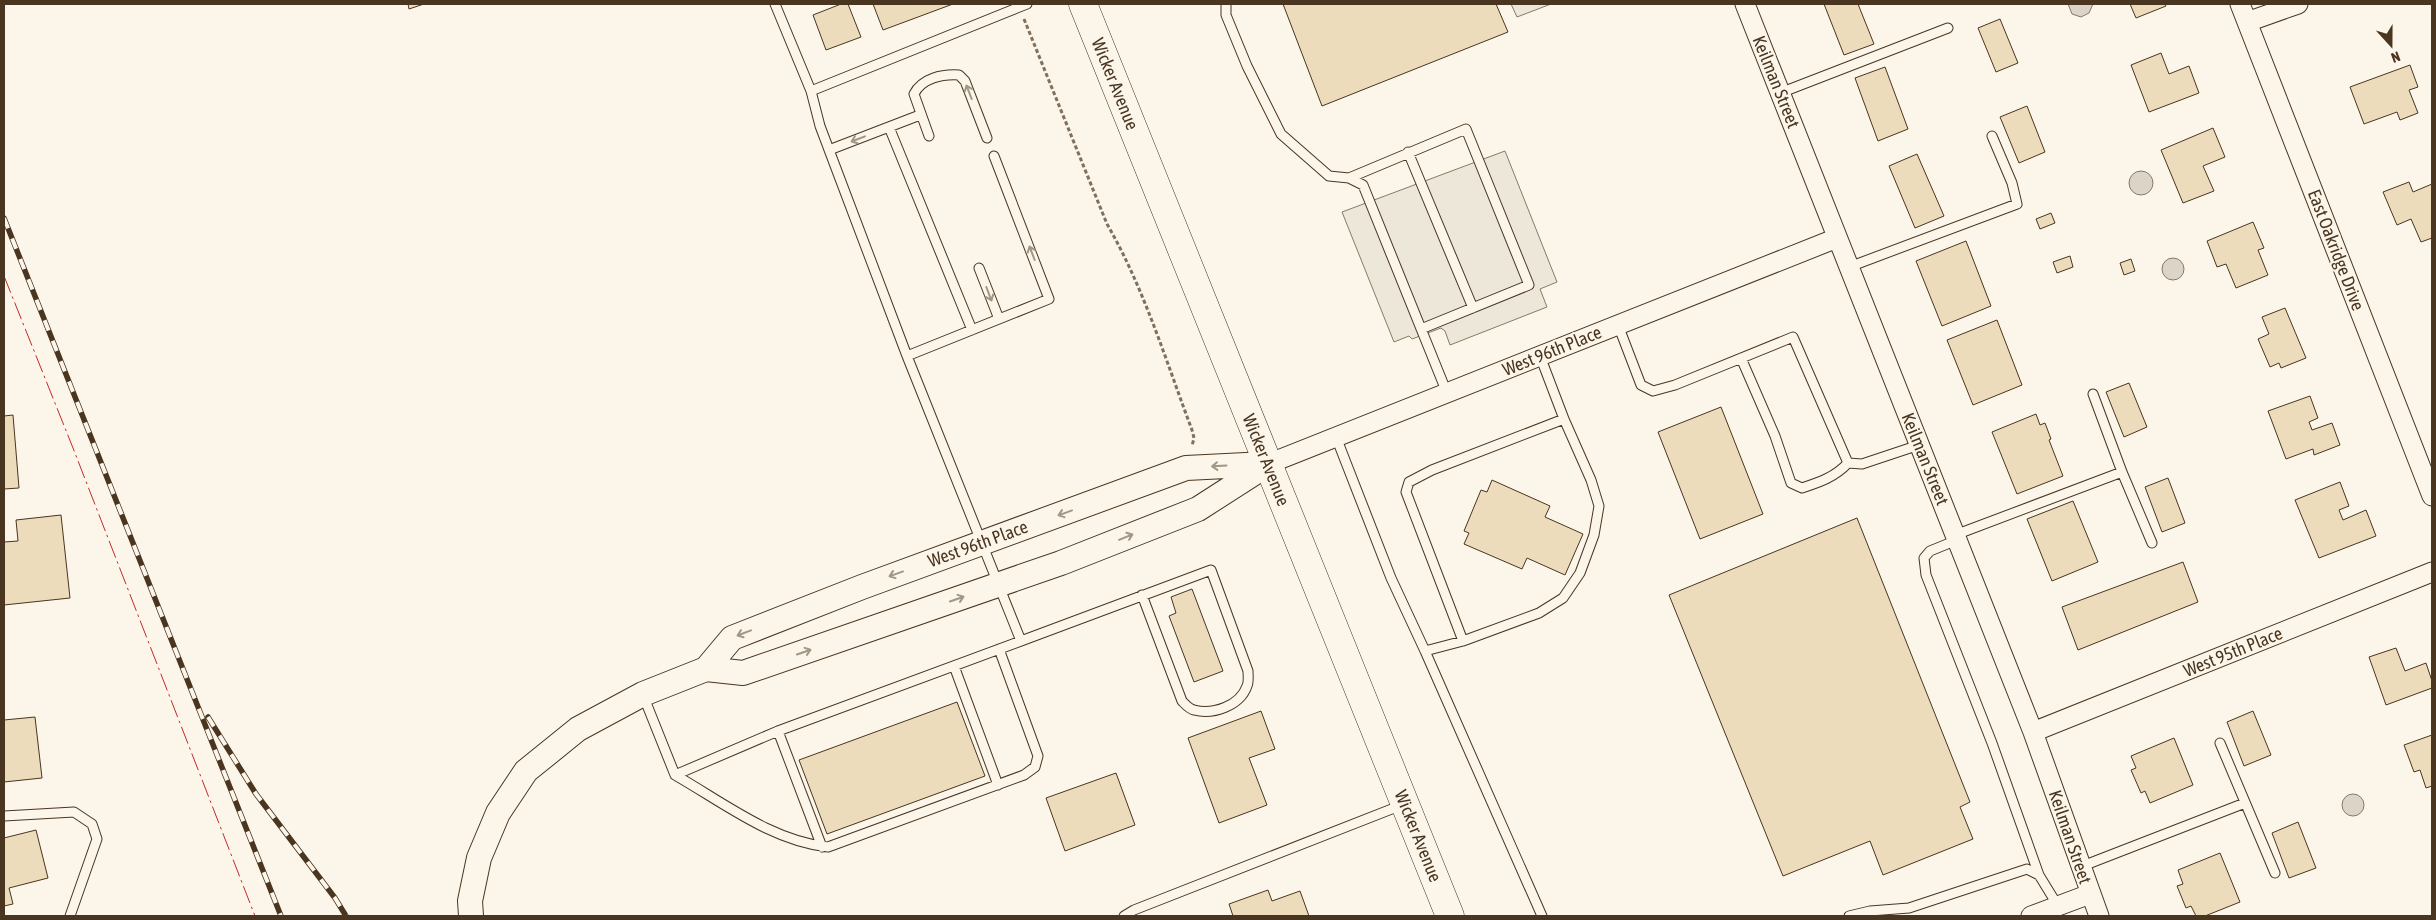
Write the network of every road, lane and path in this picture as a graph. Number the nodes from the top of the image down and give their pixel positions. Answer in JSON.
{"nodes":[{"id":1,"x":775,"y":4,"type":"edge"},
{"id":2,"x":1083,"y":4,"type":"edge"},
{"id":3,"x":1226,"y":4,"type":"edge"},
{"id":4,"x":1745,"y":4,"type":"edge"},
{"id":5,"x":2240,"y":4,"type":"edge"},
{"id":6,"x":2298,"y":4,"type":"edge"},
{"id":7,"x":1023,"y":5,"type":"edge"},
{"id":8,"x":2247,"y":22,"type":"junction"},
{"id":9,"x":1948,"y":28,"type":"dead end"},
{"id":10,"x":811,"y":91,"type":"junction"},
{"id":11,"x":1780,"y":93,"type":"junction"},
{"id":12,"x":920,"y":115,"type":"junction"},
{"id":13,"x":889,"y":127,"type":"junction"},
{"id":14,"x":929,"y":136,"type":"dead end"},
{"id":15,"x":1992,"y":136,"type":"dead end"},
{"id":16,"x":986,"y":138,"type":"dead end"},
{"id":17,"x":829,"y":150,"type":"junction"},
{"id":18,"x":1408,"y":152,"type":"junction"},
{"id":19,"x":994,"y":156,"type":"dead end"},
{"id":20,"x":1349,"y":178,"type":"junction"},
{"id":21,"x":1837,"y":238,"type":"junction"},
{"id":22,"x":1849,"y":267,"type":"junction"},
{"id":23,"x":979,"y":268,"type":"dead end"},
{"id":24,"x":1473,"y":308,"type":"junction"},
{"id":25,"x":999,"y":319,"type":"junction"},
{"id":26,"x":1618,"y":325,"type":"junction"},
{"id":27,"x":1421,"y":329,"type":"junction"},
{"id":28,"x":972,"y":330,"type":"junction"},
{"id":29,"x":907,"y":356,"type":"junction"},
{"id":30,"x":1540,"y":356,"type":"junction"},
{"id":31,"x":1741,"y":358,"type":"junction"},
{"id":32,"x":1447,"y":393,"type":"junction"},
{"id":33,"x":2093,"y":394,"type":"dead end"},
{"id":34,"x":1564,"y":419,"type":"junction"},
{"id":35,"x":1336,"y":437,"type":"junction"},
{"id":36,"x":1919,"y":444,"type":"junction"},
{"id":37,"x":1192,"y":446,"type":"dead end"},
{"id":38,"x":1268,"y":464,"type":"junction"},
{"id":39,"x":1848,"y":464,"type":"junction"},
{"id":40,"x":2122,"y":472,"type":"junction"},
{"id":41,"x":2432,"y":496,"type":"edge"},
{"id":42,"x":1956,"y":538,"type":"junction"},
{"id":43,"x":982,"y":543,"type":"junction"},
{"id":44,"x":2152,"y":543,"type":"dead end"},
{"id":45,"x":2432,"y":572,"type":"edge"},
{"id":46,"x":1000,"y":584,"type":"junction"},
{"id":47,"x":1142,"y":595,"type":"junction"},
{"id":48,"x":1021,"y":641,"type":"junction"},
{"id":49,"x":1463,"y":641,"type":"junction"},
{"id":50,"x":999,"y":649,"type":"junction"},
{"id":51,"x":1425,"y":651,"type":"junction"},
{"id":52,"x":954,"y":666,"type":"junction"},
{"id":53,"x":706,"y":669,"type":"junction"},
{"id":54,"x":643,"y":694,"type":"junction"},
{"id":55,"x":778,"y":731,"type":"junction"},
{"id":56,"x":2033,"y":732,"type":"junction"},
{"id":57,"x":2220,"y":743,"type":"dead end"},
{"id":58,"x":675,"y":775,"type":"junction"},
{"id":59,"x":998,"y":785,"type":"junction"},
{"id":60,"x":2246,"y":803,"type":"junction"},
{"id":61,"x":1404,"y":804,"type":"junction"},
{"id":62,"x":4,"y":816,"type":"edge"},
{"id":63,"x":822,"y":847,"type":"junction"},
{"id":64,"x":2080,"y":867,"type":"junction"},
{"id":65,"x":2275,"y":873,"type":"dead end"},
{"id":66,"x":2039,"y":875,"type":"junction"},
{"id":67,"x":2090,"y":894,"type":"junction"},
{"id":68,"x":2058,"y":906,"type":"junction"},
{"id":69,"x":70,"y":916,"type":"edge"},
{"id":70,"x":471,"y":916,"type":"edge"},
{"id":71,"x":1124,"y":916,"type":"edge"},
{"id":72,"x":1450,"y":916,"type":"edge"},
{"id":73,"x":1542,"y":916,"type":"edge"},
{"id":74,"x":1849,"y":916,"type":"edge"},
{"id":75,"x":2031,"y":916,"type":"edge"},
{"id":76,"x":2099,"y":916,"type":"edge"}],
"edges":[{"from":1,"to":10,"type":"lane"},
{"from":2,"to":38,"type":"highway","name":"Wicker Avenue"},
{"from":3,"to":20,"type":"lane"},
{"from":4,"to":11,"type":"street","name":"Keilman Street"},
{"from":5,"to":8,"type":"street","name":"East Oakridge Drive"},
{"from":6,"to":8,"type":"street"},
{"from":7,"to":10,"type":"lane"},
{"from":7,"to":37,"type":"path"},
{"from":8,"to":41,"type":"street","name":"East Oakridge Drive"},
{"from":9,"to":11,"type":"lane"},
{"from":10,"to":17,"type":"lane"},
{"from":11,"to":21,"type":"street","name":"Keilman Street"},
{"from":12,"to":13,"type":"lane"},
{"from":12,"to":14,"type":"lane"},
{"from":16,"to":12,"type":"lane","one_way":true},
{"from":13,"to":17,"type":"lane","one_way":true},
{"from":13,"to":28,"type":"lane"},
{"from":15,"to":22,"type":"lane"},
{"from":17,"to":29,"type":"lane"},
{"from":18,"to":20,"type":"lane"},
{"from":18,"to":24,"type":"lane"},
{"from":18,"to":24,"type":"lane"},
{"from":25,"to":19,"type":"lane","one_way":true},
{"from":20,"to":27,"type":"lane"},
{"from":21,"to":22,"type":"street","name":"Keilman Street"},
{"from":21,"to":26,"type":"street","name":"West 96th Place"},
{"from":22,"to":36,"type":"street","name":"Keilman Street"},
{"from":23,"to":25,"type":"lane","one_way":true},
{"from":24,"to":27,"type":"lane"},
{"from":25,"to":28,"type":"lane"},
{"from":26,"to":30,"type":"street","name":"West 96th Place"},
{"from":26,"to":31,"type":"lane"},
{"from":27,"to":32,"type":"lane"},
{"from":28,"to":29,"type":"lane"},
{"from":29,"to":43,"type":"lane"},
{"from":30,"to":32,"type":"street","name":"West 96th Place"},
{"from":30,"to":34,"type":"lane"},
{"from":31,"to":39,"type":"lane"},
{"from":31,"to":39,"type":"lane"},
{"from":32,"to":35,"type":"street","name":"West 96th Place"},
{"from":33,"to":40,"type":"lane"},
{"from":34,"to":49,"type":"lane"},
{"from":34,"to":49,"type":"lane"},
{"from":35,"to":38,"type":"street","name":"West 96th Place"},
{"from":35,"to":51,"type":"lane"},
{"from":36,"to":39,"type":"lane"},
{"from":36,"to":42,"type":"street","name":"Keilman Street"},
{"from":38,"to":43,"type":"street","name":"West 96th Place","one_way":true},
{"from":46,"to":38,"type":"street","name":"West 96th Place","one_way":true},
{"from":38,"to":61,"type":"highway","name":"Wicker Avenue"},
{"from":40,"to":42,"type":"lane"},
{"from":40,"to":44,"type":"lane"},
{"from":42,"to":56,"type":"street","name":"Keilman Street"},
{"from":42,"to":66,"type":"lane"},
{"from":43,"to":46,"type":"lane"},
{"from":43,"to":53,"type":"street","name":"West 96th Place","one_way":true},
{"from":45,"to":56,"type":"street","name":"West 95th Place"},
{"from":46,"to":48,"type":"lane"},
{"from":53,"to":46,"type":"street","name":"West 96th Place","one_way":true},
{"from":47,"to":47,"type":"lane"},
{"from":47,"to":48,"type":"lane"},
{"from":48,"to":50,"type":"lane"},
{"from":49,"to":51,"type":"lane"},
{"from":50,"to":52,"type":"lane"},
{"from":50,"to":59,"type":"lane"},
{"from":51,"to":73,"type":"lane"},
{"from":52,"to":55,"type":"lane"},
{"from":52,"to":59,"type":"lane"},
{"from":53,"to":54,"type":"street","name":"West 96th Place"},
{"from":54,"to":58,"type":"lane"},
{"from":54,"to":70,"type":"street","name":"West 96th Place"},
{"from":55,"to":58,"type":"lane"},
{"from":55,"to":63,"type":"lane"},
{"from":56,"to":64,"type":"street","name":"Keilman Street"},
{"from":57,"to":60,"type":"lane"},
{"from":58,"to":63,"type":"lane"},
{"from":59,"to":63,"type":"lane"},
{"from":60,"to":64,"type":"lane"},
{"from":60,"to":65,"type":"lane"},
{"from":61,"to":71,"type":"lane"},
{"from":61,"to":72,"type":"highway","name":"Wicker Avenue"},
{"from":62,"to":69,"type":"lane"},
{"from":64,"to":67,"type":"street","name":"Keilman Street"},
{"from":66,"to":68,"type":"lane"},
{"from":66,"to":74,"type":"lane"},
{"from":67,"to":68,"type":"street"},
{"from":67,"to":76,"type":"street","name":"Keilman Street"},
{"from":68,"to":75,"type":"street"}]}
